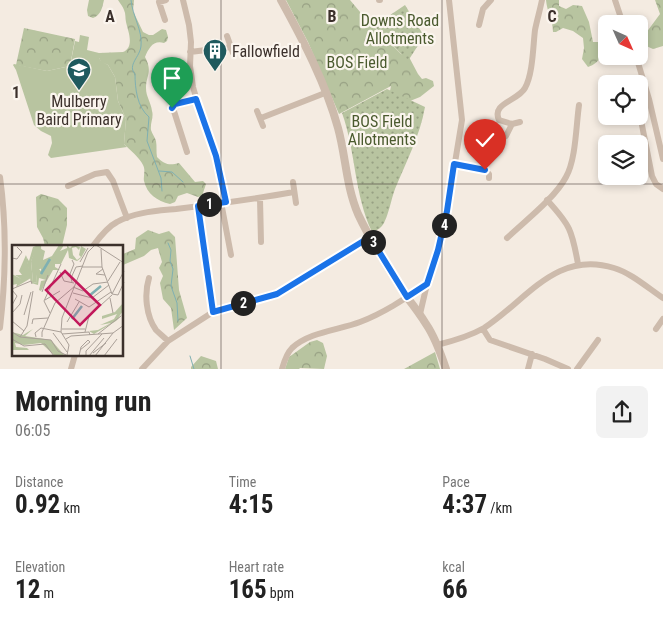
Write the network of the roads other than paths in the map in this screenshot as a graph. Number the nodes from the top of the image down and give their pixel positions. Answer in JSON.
{"nodes":[{"id":1,"x":166,"y":0,"type":"edge"},
{"id":2,"x":183,"y":0,"type":"edge"},
{"id":3,"x":281,"y":0,"type":"edge"},
{"id":4,"x":448,"y":0,"type":"edge"},
{"id":5,"x":491,"y":0,"type":"edge"},
{"id":6,"x":542,"y":0,"type":"edge"},
{"id":7,"x":615,"y":0,"type":"edge"},
{"id":8,"x":620,"y":15,"type":"edge"},
{"id":9,"x":165,"y":20,"type":"dead end"},
{"id":10,"x":479,"y":25,"type":"dead end"},
{"id":11,"x":227,"y":36,"type":"dead end"},
{"id":12,"x":190,"y":52,"type":"junction"},
{"id":13,"x":639,"y":65,"type":"edge"},
{"id":14,"x":325,"y":93,"type":"junction"},
{"id":15,"x":196,"y":99,"type":"junction"},
{"id":16,"x":580,"y":105,"type":"dead end"},
{"id":17,"x":257,"y":111,"type":"dead end"},
{"id":18,"x":261,"y":118,"type":"junction"},
{"id":19,"x":520,"y":122,"type":"dead end"},
{"id":20,"x":512,"y":124,"type":"junction"},
{"id":21,"x":642,"y":125,"type":"edge"},
{"id":22,"x":263,"y":126,"type":"dead end"},
{"id":23,"x":506,"y":136,"type":"dead end"},
{"id":24,"x":187,"y":152,"type":"dead end"},
{"id":25,"x":663,"y":159,"type":"edge"},
{"id":26,"x":454,"y":164,"type":"junction"},
{"id":27,"x":0,"y":177,"type":"edge"},
{"id":28,"x":489,"y":178,"type":"dead end"},
{"id":29,"x":293,"y":182,"type":"dead end"},
{"id":30,"x":68,"y":186,"type":"dead end"},
{"id":31,"x":663,"y":190,"type":"edge"},
{"id":32,"x":294,"y":192,"type":"junction"},
{"id":33,"x":260,"y":199,"type":"junction"},
{"id":34,"x":547,"y":200,"type":"junction"},
{"id":35,"x":223,"y":202,"type":"junction"},
{"id":36,"x":296,"y":203,"type":"dead end"},
{"id":37,"x":198,"y":206,"type":"junction"},
{"id":38,"x":127,"y":218,"type":"junction"},
{"id":39,"x":370,"y":237,"type":"junction"},
{"id":40,"x":507,"y":238,"type":"dead end"},
{"id":41,"x":260,"y":242,"type":"dead end"},
{"id":42,"x":94,"y":245,"type":"edge"},
{"id":43,"x":231,"y":255,"type":"dead end"},
{"id":44,"x":578,"y":264,"type":"junction"},
{"id":45,"x":149,"y":278,"type":"dead end"},
{"id":46,"x":427,"y":284,"type":"junction"},
{"id":47,"x":407,"y":297,"type":"junction"},
{"id":48,"x":663,"y":298,"type":"edge"},
{"id":49,"x":213,"y":312,"type":"junction"},
{"id":50,"x":420,"y":314,"type":"junction"},
{"id":51,"x":663,"y":319,"type":"edge"},
{"id":52,"x":0,"y":328,"type":"edge"},
{"id":53,"x":482,"y":328,"type":"junction"},
{"id":54,"x":656,"y":329,"type":"dead end"},
{"id":55,"x":598,"y":340,"type":"dead end"},
{"id":56,"x":168,"y":341,"type":"junction"},
{"id":57,"x":437,"y":345,"type":"junction"},
{"id":58,"x":532,"y":354,"type":"junction"},
{"id":59,"x":75,"y":356,"type":"edge"},
{"id":60,"x":71,"y":369,"type":"edge"},
{"id":61,"x":142,"y":369,"type":"edge"},
{"id":62,"x":282,"y":369,"type":"edge"},
{"id":63,"x":446,"y":369,"type":"edge"},
{"id":64,"x":528,"y":369,"type":"edge"},
{"id":65,"x":568,"y":369,"type":"edge"},
{"id":66,"x":577,"y":369,"type":"edge"}],
"edges":[{"from":1,"to":9,"type":"street"},
{"from":2,"to":12,"type":"street"},
{"from":3,"to":14,"type":"street"},
{"from":4,"to":26,"type":"street"},
{"from":5,"to":10,"type":"street"},
{"from":6,"to":20,"type":"street"},
{"from":7,"to":8,"type":"street"},
{"from":11,"to":12,"type":"street"},
{"from":12,"to":15,"type":"street"},
{"from":13,"to":25,"type":"street"},
{"from":14,"to":18,"type":"street"},
{"from":14,"to":39,"type":"street"},
{"from":15,"to":24,"type":"street"},
{"from":15,"to":35,"type":"street"},
{"from":16,"to":34,"type":"street"},
{"from":17,"to":18,"type":"street"},
{"from":18,"to":22,"type":"street"},
{"from":19,"to":20,"type":"street"},
{"from":20,"to":23,"type":"street"},
{"from":21,"to":31,"type":"street"},
{"from":26,"to":28,"type":"street"},
{"from":26,"to":46,"type":"street"},
{"from":27,"to":52,"type":"street"},
{"from":29,"to":32,"type":"street"},
{"from":30,"to":38,"type":"street"},
{"from":32,"to":33,"type":"street"},
{"from":32,"to":36,"type":"street"},
{"from":33,"to":35,"type":"street"},
{"from":33,"to":41,"type":"street"},
{"from":34,"to":40,"type":"street"},
{"from":34,"to":44,"type":"street"},
{"from":35,"to":37,"type":"street"},
{"from":35,"to":43,"type":"street"},
{"from":37,"to":38,"type":"street"},
{"from":37,"to":49,"type":"street"},
{"from":38,"to":42,"type":"street"},
{"from":39,"to":47,"type":"street"},
{"from":39,"to":49,"type":"street"},
{"from":44,"to":48,"type":"street"},
{"from":44,"to":53,"type":"street"},
{"from":45,"to":56,"type":"street"},
{"from":46,"to":47,"type":"street"},
{"from":46,"to":50,"type":"street"},
{"from":47,"to":50,"type":"street"},
{"from":47,"to":62,"type":"street"},
{"from":49,"to":56,"type":"street"},
{"from":50,"to":57,"type":"street"},
{"from":51,"to":54,"type":"street"},
{"from":53,"to":57,"type":"street"},
{"from":53,"to":58,"type":"street"},
{"from":55,"to":66,"type":"street"},
{"from":56,"to":61,"type":"street"},
{"from":57,"to":63,"type":"street"},
{"from":58,"to":64,"type":"street"},
{"from":58,"to":65,"type":"street"},
{"from":59,"to":60,"type":"street"}]}
